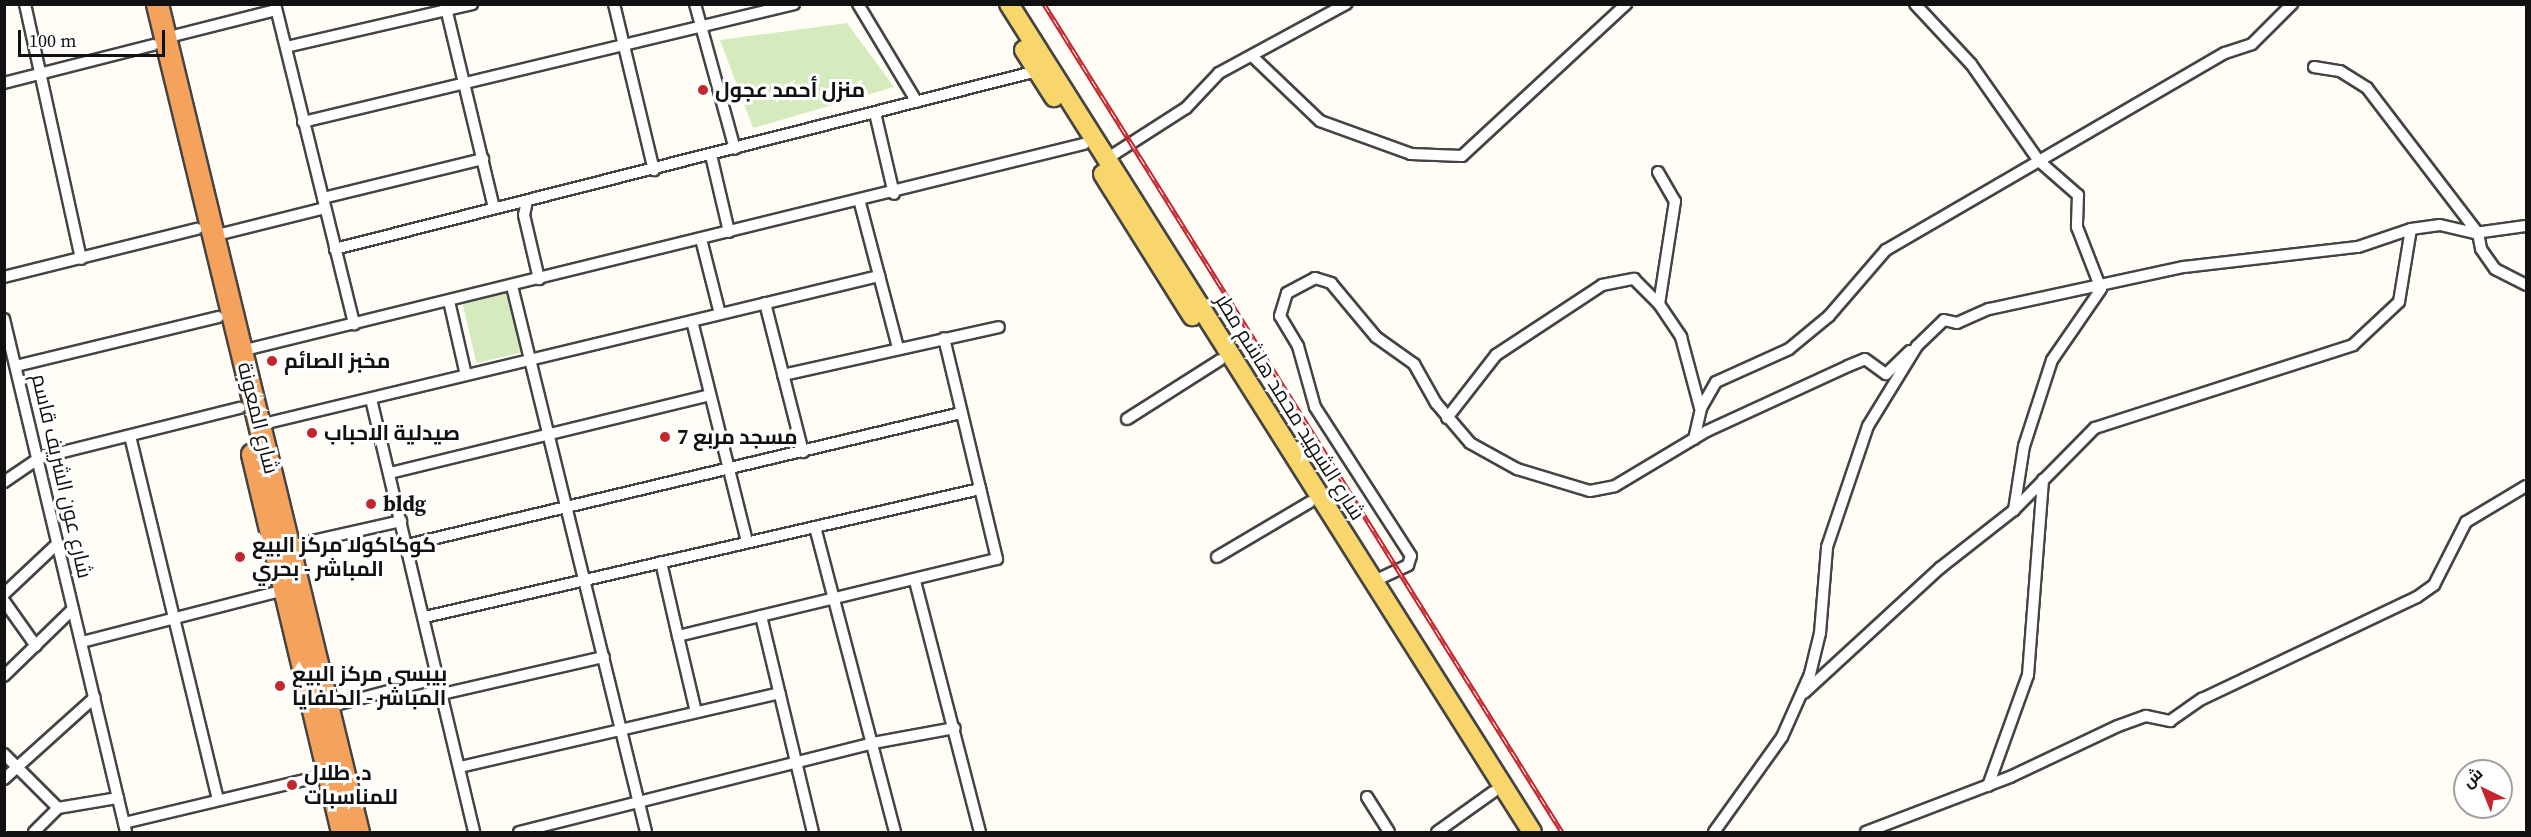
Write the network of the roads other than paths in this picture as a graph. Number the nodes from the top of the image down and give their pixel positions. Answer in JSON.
{"nodes":[{"id":1,"x":25,"y":4,"type":"edge"},
{"id":2,"x":143,"y":4,"type":"edge"},
{"id":3,"x":157,"y":4,"type":"edge"},
{"id":4,"x":472,"y":4,"type":"edge"},
{"id":5,"x":614,"y":4,"type":"edge"},
{"id":6,"x":695,"y":4,"type":"edge"},
{"id":7,"x":794,"y":4,"type":"edge"},
{"id":8,"x":996,"y":4,"type":"edge"},
{"id":9,"x":1009,"y":4,"type":"edge"},
{"id":10,"x":1346,"y":4,"type":"edge"},
{"id":11,"x":1626,"y":4,"type":"edge"},
{"id":12,"x":1915,"y":4,"type":"edge"},
{"id":13,"x":2292,"y":4,"type":"edge"},
{"id":14,"x":861,"y":5,"type":"edge"},
{"id":15,"x":275,"y":7,"type":"edge"},
{"id":16,"x":446,"y":7,"type":"edge"},
{"id":17,"x":701,"y":28,"type":"junction"},
{"id":18,"x":159,"y":42,"type":"junction"},
{"id":19,"x":625,"y":46,"type":"junction"},
{"id":20,"x":286,"y":47,"type":"junction"},
{"id":21,"x":1252,"y":56,"type":"junction"},
{"id":22,"x":2314,"y":67,"type":"dead end"},
{"id":23,"x":1037,"y":71,"type":"junction"},
{"id":24,"x":42,"y":75,"type":"junction"},
{"id":25,"x":4,"y":83,"type":"edge"},
{"id":26,"x":465,"y":83,"type":"junction"},
{"id":27,"x":917,"y":102,"type":"junction"},
{"id":28,"x":875,"y":113,"type":"junction"},
{"id":29,"x":303,"y":122,"type":"junction"},
{"id":30,"x":1084,"y":144,"type":"junction"},
{"id":31,"x":735,"y":149,"type":"junction"},
{"id":32,"x":711,"y":155,"type":"junction"},
{"id":33,"x":1108,"y":158,"type":"junction"},
{"id":34,"x":483,"y":159,"type":"junction"},
{"id":35,"x":2039,"y":161,"type":"junction"},
{"id":36,"x":654,"y":170,"type":"junction"},
{"id":37,"x":1658,"y":172,"type":"dead end"},
{"id":38,"x":894,"y":194,"type":"junction"},
{"id":39,"x":527,"y":201,"type":"junction"},
{"id":40,"x":860,"y":202,"type":"junction"},
{"id":41,"x":324,"y":203,"type":"junction"},
{"id":42,"x":494,"y":208,"type":"junction"},
{"id":43,"x":2526,"y":226,"type":"edge"},
{"id":44,"x":2411,"y":229,"type":"junction"},
{"id":45,"x":729,"y":232,"type":"junction"},
{"id":46,"x":205,"y":233,"type":"junction"},
{"id":47,"x":2478,"y":233,"type":"junction"},
{"id":48,"x":701,"y":238,"type":"junction"},
{"id":49,"x":336,"y":249,"type":"junction"},
{"id":50,"x":81,"y":259,"type":"junction"},
{"id":51,"x":879,"y":276,"type":"junction"},
{"id":52,"x":4,"y":277,"type":"edge"},
{"id":53,"x":539,"y":279,"type":"junction"},
{"id":54,"x":2526,"y":285,"type":"edge"},
{"id":55,"x":512,"y":286,"type":"junction"},
{"id":56,"x":2101,"y":289,"type":"junction"},
{"id":57,"x":449,"y":301,"type":"junction"},
{"id":58,"x":765,"y":303,"type":"junction"},
{"id":59,"x":1659,"y":304,"type":"junction"},
{"id":60,"x":720,"y":314,"type":"junction"},
{"id":61,"x":218,"y":317,"type":"junction"},
{"id":62,"x":4,"y":319,"type":"edge"},
{"id":63,"x":692,"y":321,"type":"junction"},
{"id":64,"x":354,"y":324,"type":"junction"},
{"id":65,"x":999,"y":327,"type":"dead end"},
{"id":66,"x":944,"y":338,"type":"junction"},
{"id":67,"x":1917,"y":346,"type":"junction"},
{"id":68,"x":898,"y":348,"type":"junction"},
{"id":69,"x":241,"y":351,"type":"junction"},
{"id":70,"x":530,"y":360,"type":"junction"},
{"id":71,"x":1220,"y":360,"type":"junction"},
{"id":72,"x":16,"y":366,"type":"junction"},
{"id":73,"x":466,"y":375,"type":"junction"},
{"id":74,"x":783,"y":375,"type":"junction"},
{"id":75,"x":709,"y":395,"type":"junction"},
{"id":76,"x":371,"y":399,"type":"junction"},
{"id":77,"x":240,"y":408,"type":"junction"},
{"id":78,"x":1701,"y":408,"type":"junction"},
{"id":79,"x":961,"y":414,"type":"junction"},
{"id":80,"x":1447,"y":418,"type":"junction"},
{"id":81,"x":1127,"y":419,"type":"dead end"},
{"id":82,"x":259,"y":425,"type":"junction"},
{"id":83,"x":130,"y":435,"type":"junction"},
{"id":84,"x":548,"y":435,"type":"junction"},
{"id":85,"x":1694,"y":439,"type":"junction"},
{"id":86,"x":802,"y":452,"type":"junction"},
{"id":87,"x":39,"y":458,"type":"junction"},
{"id":88,"x":727,"y":468,"type":"junction"},
{"id":89,"x":390,"y":472,"type":"junction"},
{"id":90,"x":6,"y":476,"type":"edge"},
{"id":91,"x":2043,"y":480,"type":"junction"},
{"id":92,"x":2526,"y":486,"type":"edge"},
{"id":93,"x":980,"y":489,"type":"junction"},
{"id":94,"x":1310,"y":502,"type":"junction"},
{"id":95,"x":567,"y":507,"type":"junction"},
{"id":96,"x":2014,"y":510,"type":"junction"},
{"id":97,"x":401,"y":521,"type":"junction"},
{"id":98,"x":815,"y":526,"type":"junction"},
{"id":99,"x":747,"y":541,"type":"junction"},
{"id":100,"x":57,"y":544,"type":"junction"},
{"id":101,"x":407,"y":545,"type":"junction"},
{"id":102,"x":290,"y":546,"type":"junction"},
{"id":103,"x":1217,"y":557,"type":"dead end"},
{"id":104,"x":661,"y":562,"type":"junction"},
{"id":105,"x":586,"y":580,"type":"junction"},
{"id":106,"x":915,"y":582,"type":"junction"},
{"id":107,"x":1372,"y":582,"type":"junction"},
{"id":108,"x":284,"y":590,"type":"junction"},
{"id":109,"x":4,"y":594,"type":"edge"},
{"id":110,"x":833,"y":600,"type":"junction"},
{"id":111,"x":4,"y":601,"type":"edge"},
{"id":112,"x":73,"y":609,"type":"junction"},
{"id":113,"x":761,"y":616,"type":"junction"},
{"id":114,"x":425,"y":617,"type":"junction"},
{"id":115,"x":174,"y":618,"type":"junction"},
{"id":116,"x":678,"y":636,"type":"junction"},
{"id":117,"x":81,"y":642,"type":"junction"},
{"id":118,"x":36,"y":646,"type":"junction"},
{"id":119,"x":604,"y":657,"type":"junction"},
{"id":120,"x":4,"y":676,"type":"edge"},
{"id":121,"x":438,"y":678,"type":"junction"},
{"id":122,"x":780,"y":693,"type":"junction"},
{"id":123,"x":442,"y":694,"type":"junction"},
{"id":124,"x":1801,"y":695,"type":"junction"},
{"id":125,"x":95,"y":697,"type":"junction"},
{"id":126,"x":328,"y":707,"type":"junction"},
{"id":127,"x":696,"y":712,"type":"junction"},
{"id":128,"x":955,"y":728,"type":"junction"},
{"id":129,"x":621,"y":730,"type":"junction"},
{"id":130,"x":873,"y":743,"type":"junction"},
{"id":131,"x":4,"y":754,"type":"edge"},
{"id":132,"x":797,"y":763,"type":"junction"},
{"id":133,"x":18,"y":766,"type":"junction"},
{"id":134,"x":460,"y":767,"type":"junction"},
{"id":135,"x":329,"y":774,"type":"junction"},
{"id":136,"x":4,"y":779,"type":"edge"},
{"id":137,"x":1988,"y":786,"type":"junction"},
{"id":138,"x":1493,"y":792,"type":"junction"},
{"id":139,"x":1367,"y":797,"type":"dead end"},
{"id":140,"x":118,"y":798,"type":"junction"},
{"id":141,"x":218,"y":800,"type":"junction"},
{"id":142,"x":639,"y":804,"type":"junction"},
{"id":143,"x":58,"y":808,"type":"junction"},
{"id":144,"x":125,"y":828,"type":"edge"},
{"id":145,"x":34,"y":832,"type":"edge"},
{"id":146,"x":342,"y":832,"type":"edge"},
{"id":147,"x":358,"y":832,"type":"edge"},
{"id":148,"x":474,"y":832,"type":"edge"},
{"id":149,"x":519,"y":832,"type":"edge"},
{"id":150,"x":646,"y":832,"type":"edge"},
{"id":151,"x":813,"y":832,"type":"edge"},
{"id":152,"x":895,"y":832,"type":"edge"},
{"id":153,"x":980,"y":832,"type":"edge"},
{"id":154,"x":1389,"y":832,"type":"edge"},
{"id":155,"x":1437,"y":832,"type":"edge"},
{"id":156,"x":1517,"y":832,"type":"edge"},
{"id":157,"x":1532,"y":832,"type":"edge"},
{"id":158,"x":1714,"y":832,"type":"edge"},
{"id":159,"x":1866,"y":832,"type":"edge"}],
"edges":[{"from":1,"to":24,"type":"street"},
{"from":2,"to":18,"type":"highway","name":"شارع المعونة"},
{"from":3,"to":18,"type":"highway","name":"شارع المعونة"},
{"from":4,"to":16,"type":"street"},
{"from":5,"to":19,"type":"street"},
{"from":6,"to":17,"type":"street"},
{"from":7,"to":17,"type":"street"},
{"from":8,"to":23,"type":"main road","name":"شارع الشهيد محمد هاشم مطر"},
{"from":9,"to":33,"type":"main road","name":"شارع الشهيد محمد هاشم مطر"},
{"from":10,"to":21,"type":"street"},
{"from":11,"to":21,"type":"street"},
{"from":12,"to":35,"type":"street"},
{"from":13,"to":35,"type":"street"},
{"from":14,"to":27,"type":"street"},
{"from":15,"to":18,"type":"street"},
{"from":15,"to":20,"type":"street"},
{"from":16,"to":20,"type":"street"},
{"from":16,"to":26,"type":"street"},
{"from":17,"to":19,"type":"street"},
{"from":17,"to":31,"type":"street"},
{"from":18,"to":24,"type":"street"},
{"from":18,"to":46,"type":"highway","name":"شارع المعونة"},
{"from":19,"to":26,"type":"street"},
{"from":19,"to":36,"type":"street"},
{"from":20,"to":29,"type":"street"},
{"from":21,"to":33,"type":"street"},
{"from":22,"to":47,"type":"street"},
{"from":23,"to":27,"type":"street"},
{"from":23,"to":30,"type":"main road","name":"شارع الشهيد محمد هاشم مطر"},
{"from":24,"to":25,"type":"street"},
{"from":24,"to":50,"type":"street"},
{"from":26,"to":29,"type":"street"},
{"from":26,"to":34,"type":"street"},
{"from":27,"to":28,"type":"street"},
{"from":28,"to":31,"type":"street"},
{"from":28,"to":38,"type":"street"},
{"from":29,"to":41,"type":"street"},
{"from":30,"to":38,"type":"street"},
{"from":30,"to":71,"type":"main road","name":"شارع الشهيد محمد هاشم مطر"},
{"from":31,"to":32,"type":"street"},
{"from":32,"to":36,"type":"street"},
{"from":32,"to":45,"type":"street"},
{"from":33,"to":107,"type":"main road","name":"شارع الشهيد محمد هاشم مطر"},
{"from":34,"to":41,"type":"street"},
{"from":34,"to":42,"type":"street"},
{"from":35,"to":56,"type":"street"},
{"from":35,"to":78,"type":"street"},
{"from":36,"to":39,"type":"street"},
{"from":37,"to":59,"type":"street"},
{"from":38,"to":40,"type":"street"},
{"from":39,"to":42,"type":"street"},
{"from":39,"to":53,"type":"street"},
{"from":40,"to":45,"type":"street"},
{"from":40,"to":51,"type":"street"},
{"from":41,"to":46,"type":"street"},
{"from":41,"to":49,"type":"street"},
{"from":42,"to":49,"type":"street"},
{"from":43,"to":47,"type":"street"},
{"from":44,"to":47,"type":"street"},
{"from":44,"to":56,"type":"street"},
{"from":44,"to":91,"type":"street"},
{"from":45,"to":48,"type":"street"},
{"from":46,"to":50,"type":"street"},
{"from":46,"to":61,"type":"highway","name":"شارع المعونة"},
{"from":46,"to":69,"type":"highway","name":"شارع المعونة"},
{"from":47,"to":54,"type":"street"},
{"from":48,"to":53,"type":"street"},
{"from":48,"to":60,"type":"street"},
{"from":49,"to":64,"type":"street"},
{"from":50,"to":52,"type":"street"},
{"from":51,"to":58,"type":"street"},
{"from":51,"to":68,"type":"street"},
{"from":53,"to":55,"type":"street"},
{"from":55,"to":57,"type":"street"},
{"from":55,"to":70,"type":"street"},
{"from":56,"to":67,"type":"street"},
{"from":56,"to":96,"type":"street"},
{"from":57,"to":64,"type":"street"},
{"from":57,"to":73,"type":"street"},
{"from":58,"to":60,"type":"street"},
{"from":58,"to":74,"type":"street"},
{"from":59,"to":78,"type":"street"},
{"from":59,"to":80,"type":"street"},
{"from":60,"to":63,"type":"street"},
{"from":61,"to":72,"type":"street"},
{"from":61,"to":77,"type":"highway","name":"شارع المعونة"},
{"from":62,"to":72,"type":"street","name":"شارع عون الشريف قاسم"},
{"from":63,"to":70,"type":"street"},
{"from":63,"to":75,"type":"street"},
{"from":64,"to":69,"type":"street"},
{"from":65,"to":66,"type":"street"},
{"from":66,"to":68,"type":"street"},
{"from":66,"to":79,"type":"street"},
{"from":67,"to":85,"type":"street"},
{"from":67,"to":124,"type":"street"},
{"from":68,"to":74,"type":"street"},
{"from":69,"to":82,"type":"highway","name":"شارع المعونة"},
{"from":70,"to":73,"type":"street"},
{"from":70,"to":84,"type":"street"},
{"from":71,"to":81,"type":"street"},
{"from":71,"to":94,"type":"main road","name":"شارع الشهيد محمد هاشم مطر"},
{"from":72,"to":87,"type":"street","name":"شارع عون الشريف قاسم"},
{"from":73,"to":76,"type":"street"},
{"from":74,"to":86,"type":"street"},
{"from":75,"to":84,"type":"street"},
{"from":75,"to":88,"type":"street"},
{"from":76,"to":82,"type":"street"},
{"from":76,"to":89,"type":"street"},
{"from":77,"to":83,"type":"street"},
{"from":77,"to":108,"type":"highway","name":"شارع المعونة"},
{"from":78,"to":85,"type":"street"},
{"from":79,"to":86,"type":"street"},
{"from":79,"to":93,"type":"street"},
{"from":80,"to":85,"type":"street"},
{"from":80,"to":107,"type":"street"},
{"from":82,"to":102,"type":"highway","name":"شارع المعونة"},
{"from":83,"to":87,"type":"street"},
{"from":83,"to":115,"type":"street"},
{"from":84,"to":89,"type":"street"},
{"from":84,"to":95,"type":"street"},
{"from":86,"to":88,"type":"street"},
{"from":87,"to":90,"type":"street"},
{"from":87,"to":100,"type":"street","name":"شارع عون الشريف قاسم"},
{"from":88,"to":95,"type":"street"},
{"from":88,"to":99,"type":"street"},
{"from":89,"to":97,"type":"street"},
{"from":91,"to":96,"type":"street"},
{"from":91,"to":137,"type":"street"},
{"from":92,"to":137,"type":"street"},
{"from":93,"to":98,"type":"street"},
{"from":93,"to":106,"type":"street"},
{"from":94,"to":103,"type":"street"},
{"from":94,"to":138,"type":"main road","name":"شارع الشهيد محمد هاشم مطر"},
{"from":95,"to":101,"type":"street"},
{"from":95,"to":105,"type":"street"},
{"from":96,"to":124,"type":"street"},
{"from":97,"to":101,"type":"street"},
{"from":97,"to":102,"type":"street"},
{"from":98,"to":99,"type":"street"},
{"from":98,"to":110,"type":"street"},
{"from":99,"to":104,"type":"street"},
{"from":100,"to":109,"type":"street"},
{"from":100,"to":112,"type":"street","name":"شارع عون الشريف قاسم"},
{"from":101,"to":114,"type":"street"},
{"from":102,"to":126,"type":"highway","name":"شارع المعونة"},
{"from":104,"to":105,"type":"street"},
{"from":104,"to":116,"type":"street"},
{"from":105,"to":114,"type":"street"},
{"from":105,"to":119,"type":"street"},
{"from":106,"to":110,"type":"street"},
{"from":106,"to":128,"type":"street"},
{"from":107,"to":157,"type":"main road","name":"شارع الشهيد محمد هاشم مطر"},
{"from":108,"to":115,"type":"street"},
{"from":108,"to":135,"type":"highway","name":"شارع المعونة"},
{"from":110,"to":113,"type":"street"},
{"from":110,"to":130,"type":"street"},
{"from":111,"to":118,"type":"street"},
{"from":112,"to":117,"type":"street","name":"شارع عون الشريف قاسم"},
{"from":112,"to":118,"type":"street"},
{"from":113,"to":116,"type":"street"},
{"from":113,"to":122,"type":"street"},
{"from":114,"to":121,"type":"street"},
{"from":115,"to":117,"type":"street"},
{"from":115,"to":141,"type":"street"},
{"from":116,"to":127,"type":"street"},
{"from":117,"to":125,"type":"street","name":"شارع عون الشريف قاسم"},
{"from":118,"to":120,"type":"street"},
{"from":119,"to":123,"type":"street"},
{"from":119,"to":129,"type":"street"},
{"from":121,"to":123,"type":"street"},
{"from":121,"to":126,"type":"street"},
{"from":122,"to":127,"type":"street"},
{"from":122,"to":132,"type":"street"},
{"from":123,"to":134,"type":"street"},
{"from":124,"to":158,"type":"street"},
{"from":125,"to":133,"type":"street"},
{"from":125,"to":140,"type":"street","name":"شارع عون الشريف قاسم"},
{"from":126,"to":147,"type":"highway","name":"شارع المعونة"},
{"from":127,"to":129,"type":"street"},
{"from":128,"to":130,"type":"street"},
{"from":128,"to":153,"type":"street"},
{"from":129,"to":134,"type":"street"},
{"from":129,"to":142,"type":"street"},
{"from":130,"to":132,"type":"street"},
{"from":130,"to":152,"type":"street"},
{"from":131,"to":133,"type":"street"},
{"from":132,"to":142,"type":"street"},
{"from":132,"to":151,"type":"street"},
{"from":133,"to":136,"type":"street"},
{"from":133,"to":143,"type":"street"},
{"from":134,"to":148,"type":"street"},
{"from":135,"to":141,"type":"street"},
{"from":135,"to":146,"type":"highway","name":"شارع المعونة"},
{"from":137,"to":159,"type":"street"},
{"from":138,"to":155,"type":"street"},
{"from":138,"to":156,"type":"main road","name":"شارع الشهيد محمد هاشم مطر"},
{"from":139,"to":154,"type":"street"},
{"from":140,"to":143,"type":"street"},
{"from":140,"to":144,"type":"street","name":"شارع عون الشريف قاسم"},
{"from":141,"to":144,"type":"street"},
{"from":142,"to":149,"type":"street"},
{"from":142,"to":150,"type":"street"},
{"from":143,"to":145,"type":"street"}]}
